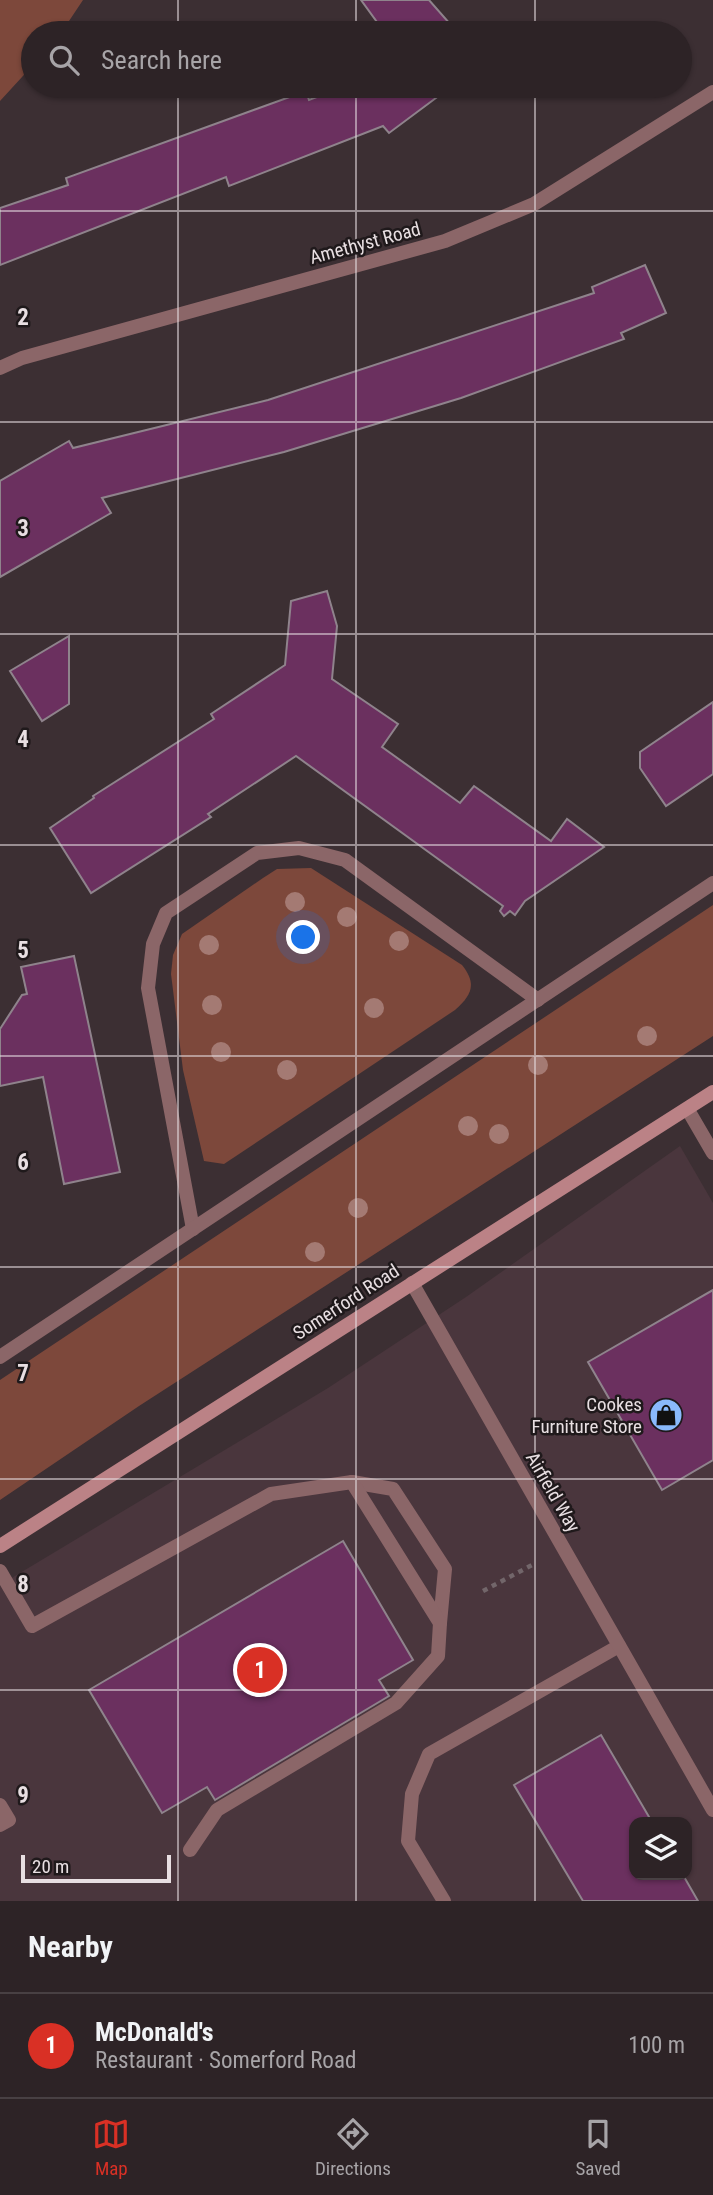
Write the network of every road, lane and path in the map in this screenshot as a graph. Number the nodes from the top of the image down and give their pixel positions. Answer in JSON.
{"nodes":[{"id":1,"x":713,"y":92,"type":"edge"},
{"id":2,"x":0,"y":368,"type":"edge"},
{"id":3,"x":713,"y":883,"type":"edge"},
{"id":4,"x":538,"y":1000,"type":"junction"},
{"id":5,"x":713,"y":1092,"type":"edge"},
{"id":6,"x":688,"y":1110,"type":"junction"},
{"id":7,"x":713,"y":1153,"type":"edge"},
{"id":8,"x":194,"y":1229,"type":"junction"},
{"id":9,"x":412,"y":1283,"type":"junction"},
{"id":10,"x":0,"y":1357,"type":"edge"},
{"id":11,"x":352,"y":1482,"type":"junction"},
{"id":12,"x":0,"y":1546,"type":"edge"},
{"id":13,"x":563,"y":1549,"type":"junction"},
{"id":14,"x":0,"y":1571,"type":"edge"},
{"id":15,"x":483,"y":1591,"type":"dead end"},
{"id":16,"x":440,"y":1623,"type":"junction"},
{"id":17,"x":619,"y":1646,"type":"junction"},
{"id":18,"x":0,"y":1805,"type":"edge"},
{"id":19,"x":713,"y":1810,"type":"edge"},
{"id":20,"x":0,"y":1825,"type":"edge"},
{"id":21,"x":190,"y":1850,"type":"dead end"},
{"id":22,"x":444,"y":1901,"type":"edge"}],
"edges":[{"from":1,"to":2,"type":"street","name":"Amethyst Road"},
{"from":3,"to":4,"type":"street"},
{"from":4,"to":8,"type":"street"},
{"from":4,"to":8,"type":"street"},
{"from":5,"to":6,"type":"main road","name":"Somerford Road"},
{"from":6,"to":7,"type":"street"},
{"from":6,"to":9,"type":"main road","name":"Somerford Road"},
{"from":8,"to":10,"type":"street"},
{"from":9,"to":12,"type":"main road","name":"Somerford Road"},
{"from":9,"to":13,"type":"street","name":"Airfield Way"},
{"from":11,"to":14,"type":"street"},
{"from":11,"to":16,"type":"street"},
{"from":11,"to":16,"type":"street"},
{"from":13,"to":15,"type":"path"},
{"from":13,"to":17,"type":"street","name":"Airfield Way"},
{"from":16,"to":21,"type":"street"},
{"from":17,"to":19,"type":"street","name":"Airfield Way"},
{"from":17,"to":22,"type":"street"},
{"from":18,"to":20,"type":"street"}]}
